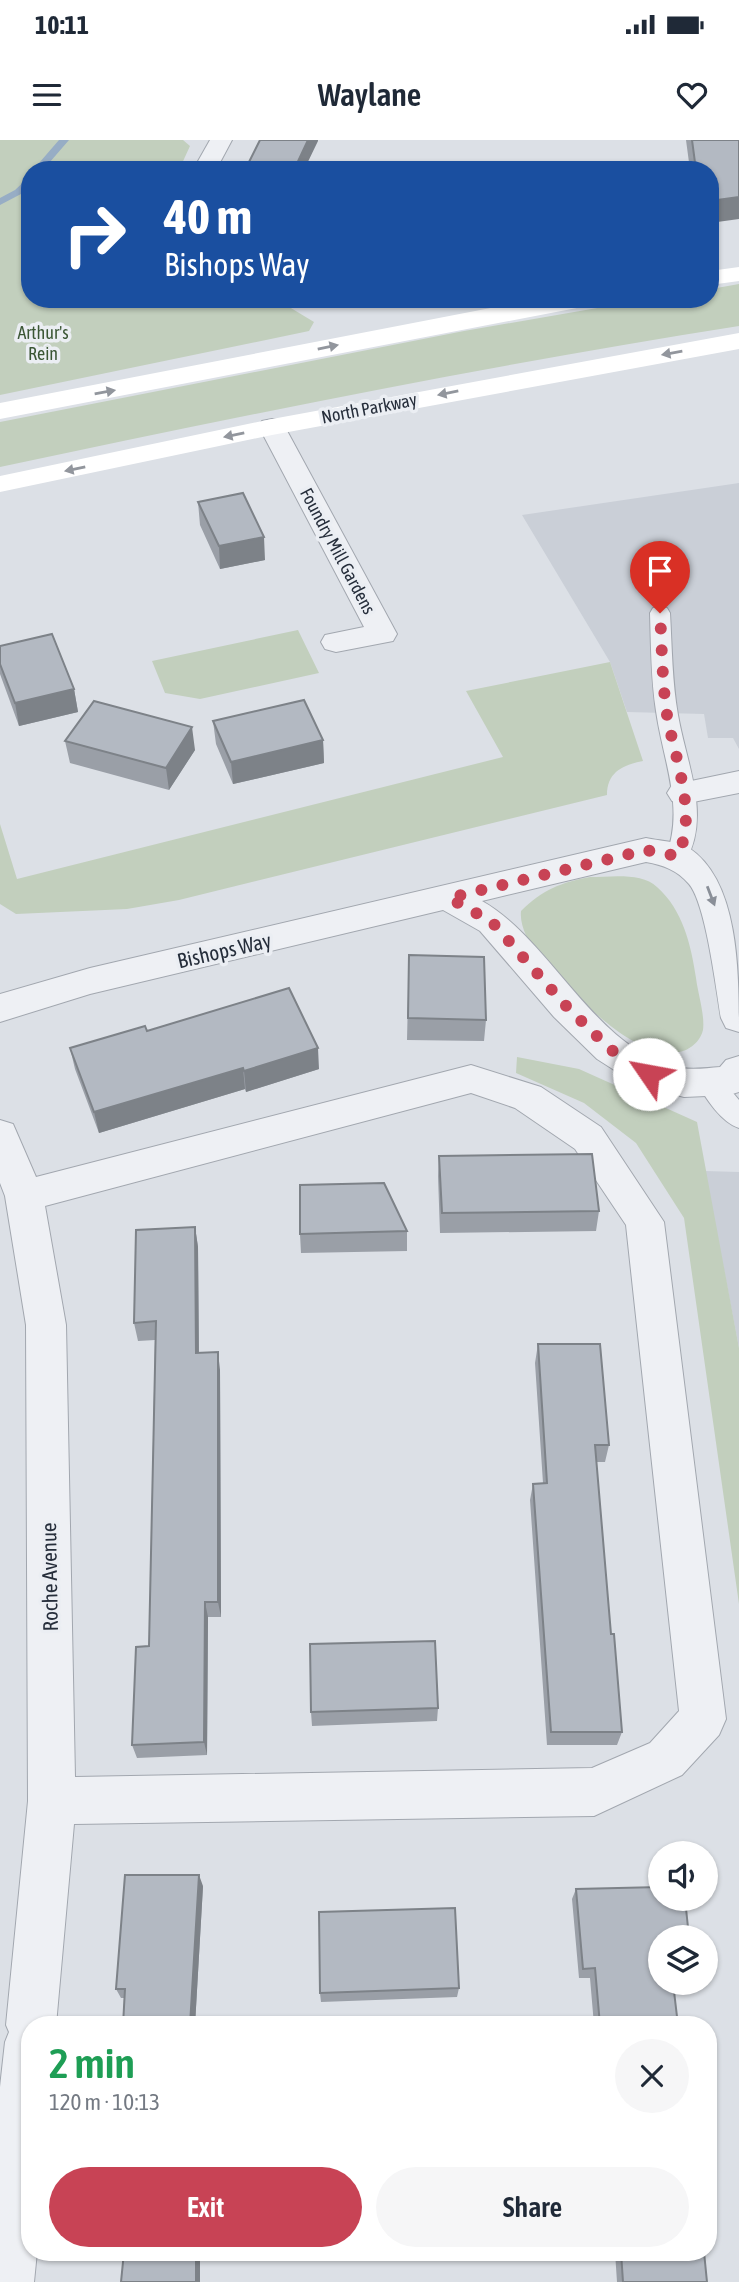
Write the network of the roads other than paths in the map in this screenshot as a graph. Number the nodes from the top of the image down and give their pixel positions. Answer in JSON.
{"nodes":[{"id":1,"x":221,"y":140,"type":"edge"},
{"id":2,"x":209,"y":161,"type":"edge"},
{"id":3,"x":739,"y":274,"type":"edge"},
{"id":4,"x":719,"y":277,"type":"edge"},
{"id":5,"x":529,"y":308,"type":"edge"},
{"id":6,"x":739,"y":341,"type":"edge"},
{"id":7,"x":0,"y":411,"type":"edge"},
{"id":8,"x":272,"y":427,"type":"junction"},
{"id":9,"x":0,"y":484,"type":"edge"},
{"id":10,"x":660,"y":613,"type":"dead end"},
{"id":11,"x":336,"y":642,"type":"dead end"},
{"id":12,"x":739,"y":782,"type":"edge"},
{"id":13,"x":683,"y":793,"type":"junction"},
{"id":14,"x":677,"y":856,"type":"junction"},
{"id":15,"x":449,"y":898,"type":"junction"},
{"id":16,"x":0,"y":1008,"type":"edge"},
{"id":17,"x":739,"y":1018,"type":"edge"},
{"id":18,"x":724,"y":1076,"type":"edge"},
{"id":19,"x":739,"y":1118,"type":"edge"},
{"id":20,"x":0,"y":1135,"type":"edge"},
{"id":21,"x":24,"y":1196,"type":"junction"},
{"id":22,"x":52,"y":1801,"type":"junction"},
{"id":23,"x":32,"y":2016,"type":"edge"},
{"id":24,"x":21,"y":2136,"type":"edge"},
{"id":25,"x":7,"y":2282,"type":"edge"}],
"edges":[{"from":1,"to":2,"type":"street"},
{"from":3,"to":4,"type":"street"},
{"from":7,"to":5,"type":"street","one_way":true},
{"from":6,"to":8,"type":"street","name":"North Parkway","one_way":true},
{"from":8,"to":9,"type":"street","name":"North Parkway","one_way":true},
{"from":8,"to":11,"type":"street","name":"Foundry Mill Gardens"},
{"from":10,"to":13,"type":"lane"},
{"from":12,"to":13,"type":"street"},
{"from":13,"to":14,"type":"lane"},
{"from":14,"to":15,"type":"street","name":"Bishops Way"},
{"from":14,"to":17,"type":"street","one_way":true},
{"from":15,"to":16,"type":"street","name":"Bishops Way"},
{"from":15,"to":18,"type":"street"},
{"from":18,"to":19,"type":"lane"},
{"from":20,"to":21,"type":"street","name":"Roche Avenue"},
{"from":21,"to":22,"type":"street","name":"Roche Avenue"},
{"from":21,"to":22,"type":"street"},
{"from":22,"to":23,"type":"street","name":"Roche Avenue"},
{"from":24,"to":25,"type":"street"}]}
